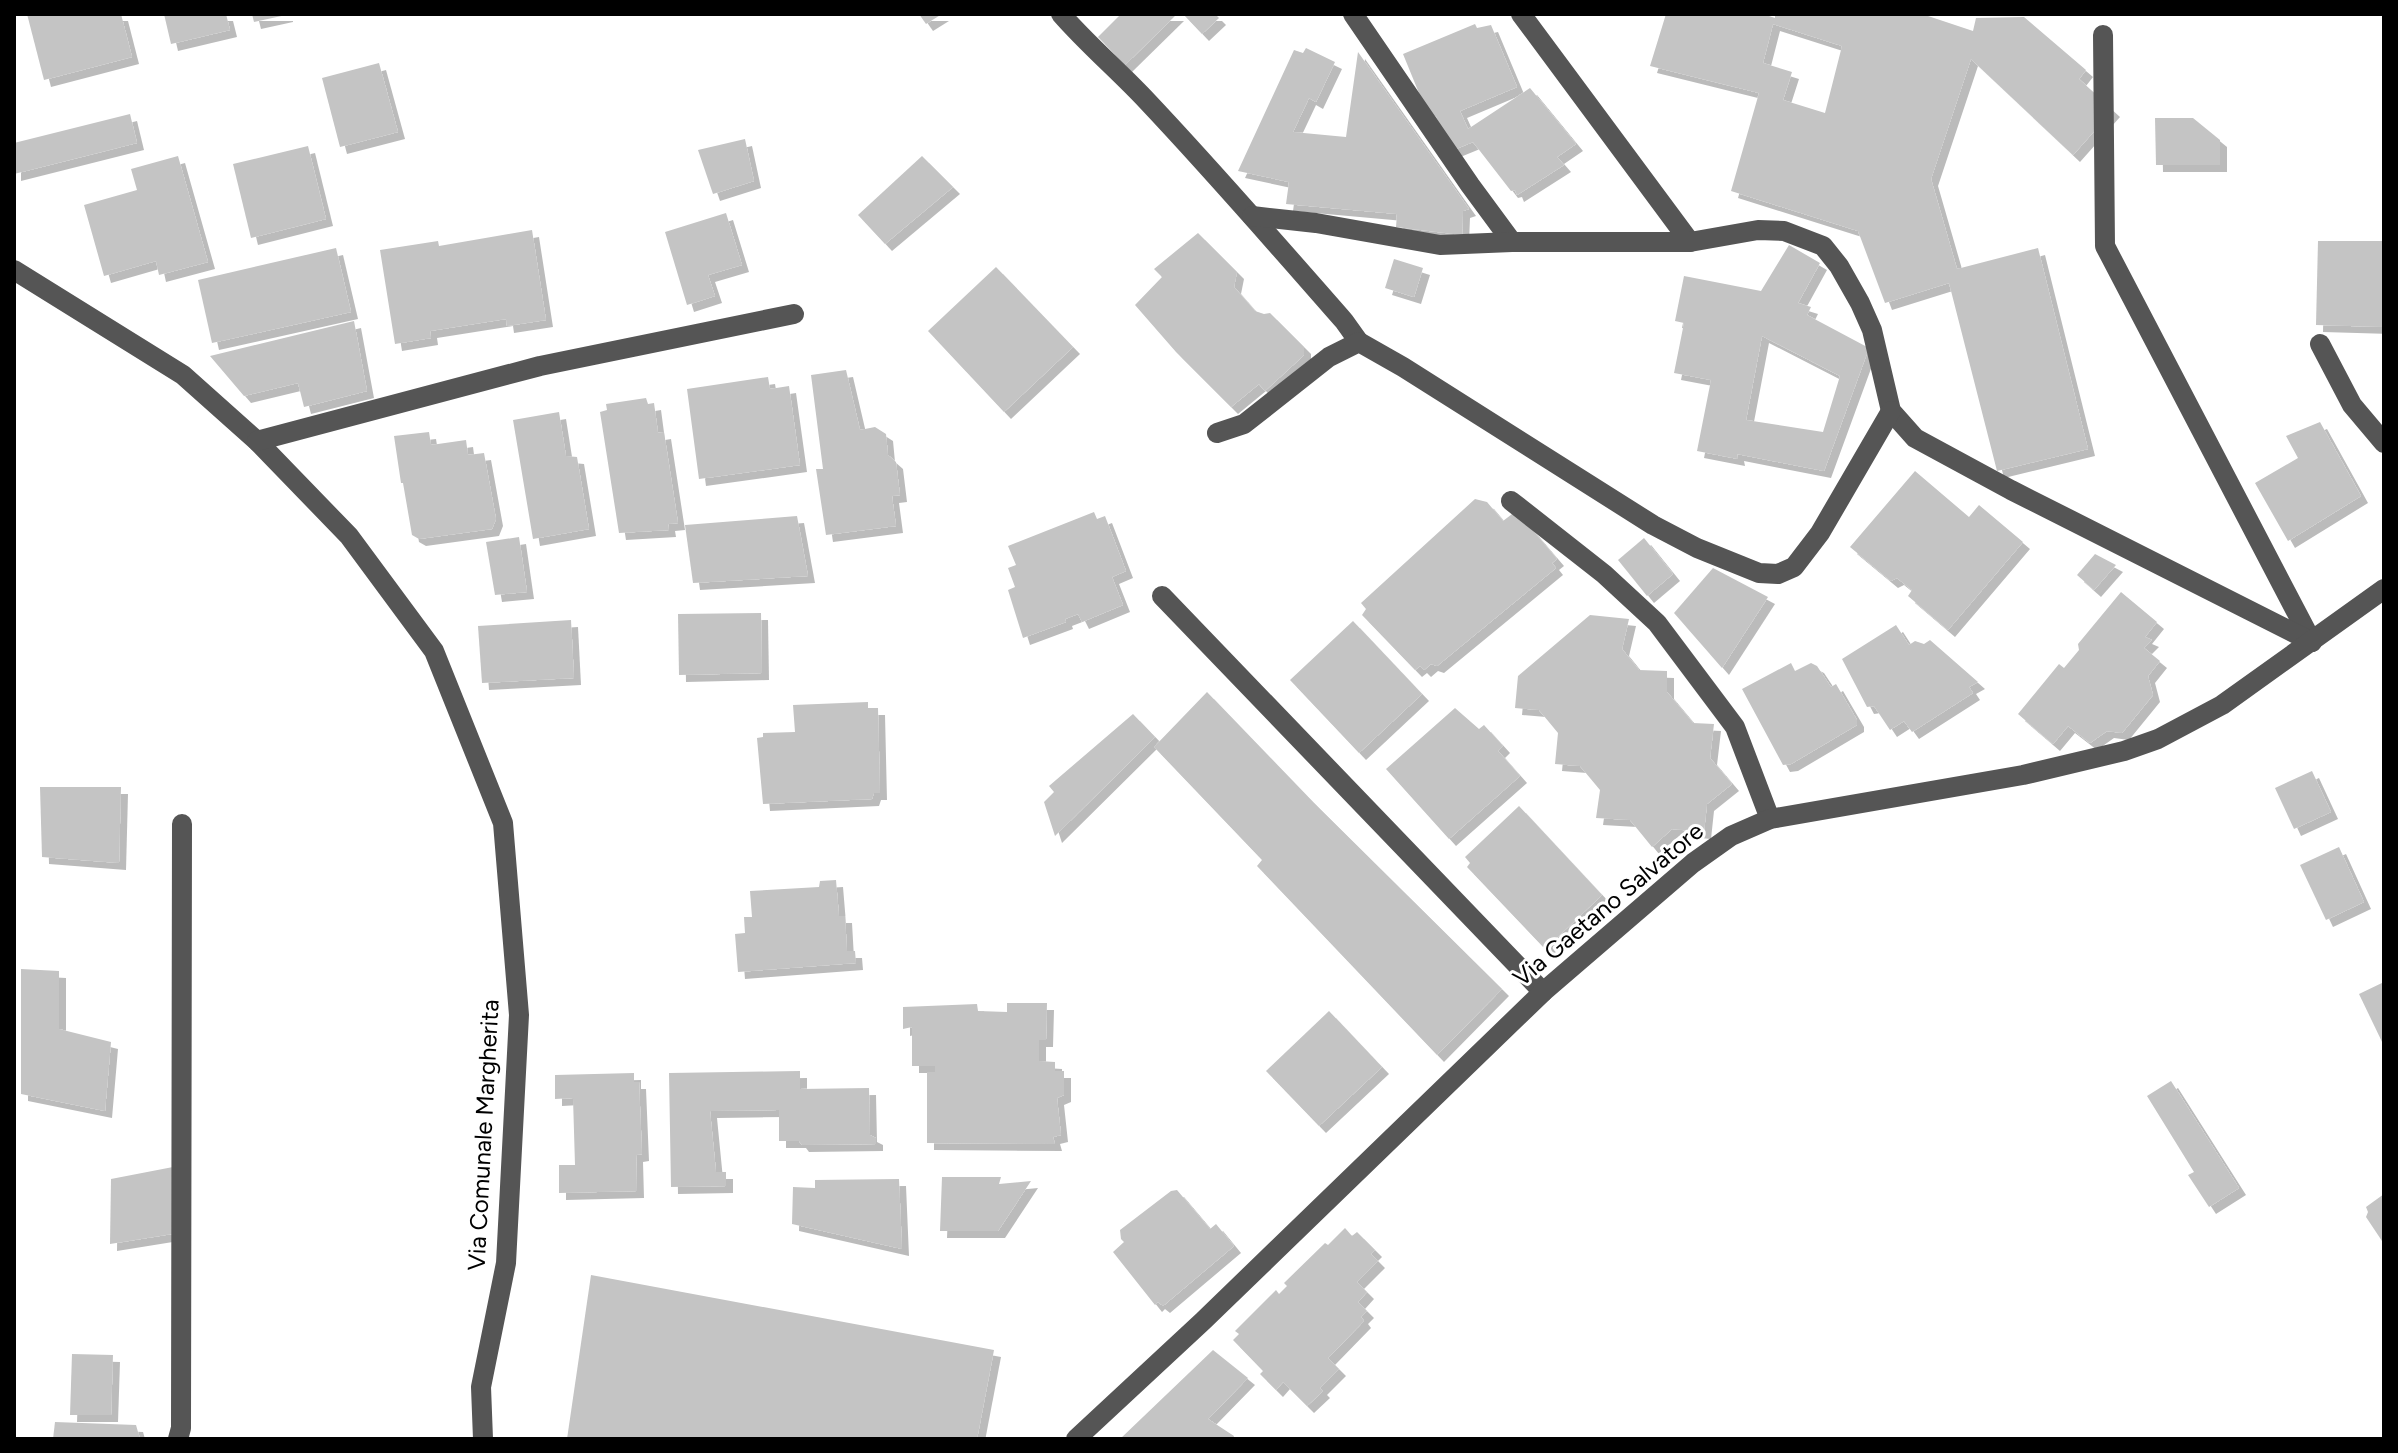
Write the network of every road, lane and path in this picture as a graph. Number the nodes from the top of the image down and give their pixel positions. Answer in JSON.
{"nodes":[{"id":1,"x":1061,"y":14,"type":"edge"},
{"id":2,"x":1353,"y":14,"type":"edge"},
{"id":3,"x":1521,"y":14,"type":"edge"},
{"id":4,"x":2103,"y":35,"type":"dead end"},
{"id":5,"x":1252,"y":216,"type":"junction"},
{"id":6,"x":1512,"y":242,"type":"junction"},
{"id":7,"x":1690,"y":242,"type":"junction"},
{"id":8,"x":14,"y":270,"type":"edge"},
{"id":9,"x":794,"y":314,"type":"dead end"},
{"id":10,"x":1359,"y":342,"type":"junction"},
{"id":11,"x":2320,"y":344,"type":"dead end"},
{"id":12,"x":1891,"y":411,"type":"junction"},
{"id":13,"x":1217,"y":433,"type":"dead end"},
{"id":14,"x":257,"y":441,"type":"junction"},
{"id":15,"x":2384,"y":443,"type":"edge"},
{"id":16,"x":1511,"y":501,"type":"dead end"},
{"id":17,"x":2384,"y":589,"type":"edge"},
{"id":18,"x":1162,"y":596,"type":"dead end"},
{"id":19,"x":2312,"y":642,"type":"junction"},
{"id":20,"x":1770,"y":819,"type":"junction"},
{"id":21,"x":182,"y":824,"type":"dead end"},
{"id":22,"x":1543,"y":992,"type":"junction"},
{"id":23,"x":178,"y":1439,"type":"edge"},
{"id":24,"x":483,"y":1439,"type":"edge"},
{"id":25,"x":1076,"y":1439,"type":"edge"}],
"edges":[{"from":1,"to":5,"type":"street"},
{"from":2,"to":6,"type":"street"},
{"from":3,"to":7,"type":"street"},
{"from":4,"to":19,"type":"street"},
{"from":5,"to":6,"type":"street"},
{"from":5,"to":10,"type":"street"},
{"from":6,"to":7,"type":"street"},
{"from":7,"to":12,"type":"street"},
{"from":8,"to":14,"type":"street","name":"Via Comunale Margherita"},
{"from":9,"to":14,"type":"street"},
{"from":10,"to":12,"type":"street"},
{"from":10,"to":13,"type":"street"},
{"from":11,"to":15,"type":"street"},
{"from":12,"to":19,"type":"street"},
{"from":14,"to":24,"type":"street","name":"Via Comunale Margherita"},
{"from":16,"to":20,"type":"street"},
{"from":17,"to":19,"type":"street","name":"Via Gaetano Salvatore"},
{"from":18,"to":22,"type":"street"},
{"from":19,"to":20,"type":"street","name":"Via Gaetano Salvatore"},
{"from":20,"to":22,"type":"street","name":"Via Gaetano Salvatore"},
{"from":21,"to":23,"type":"street"},
{"from":22,"to":25,"type":"street","name":"Via Gaetano Salvatore"}]}
